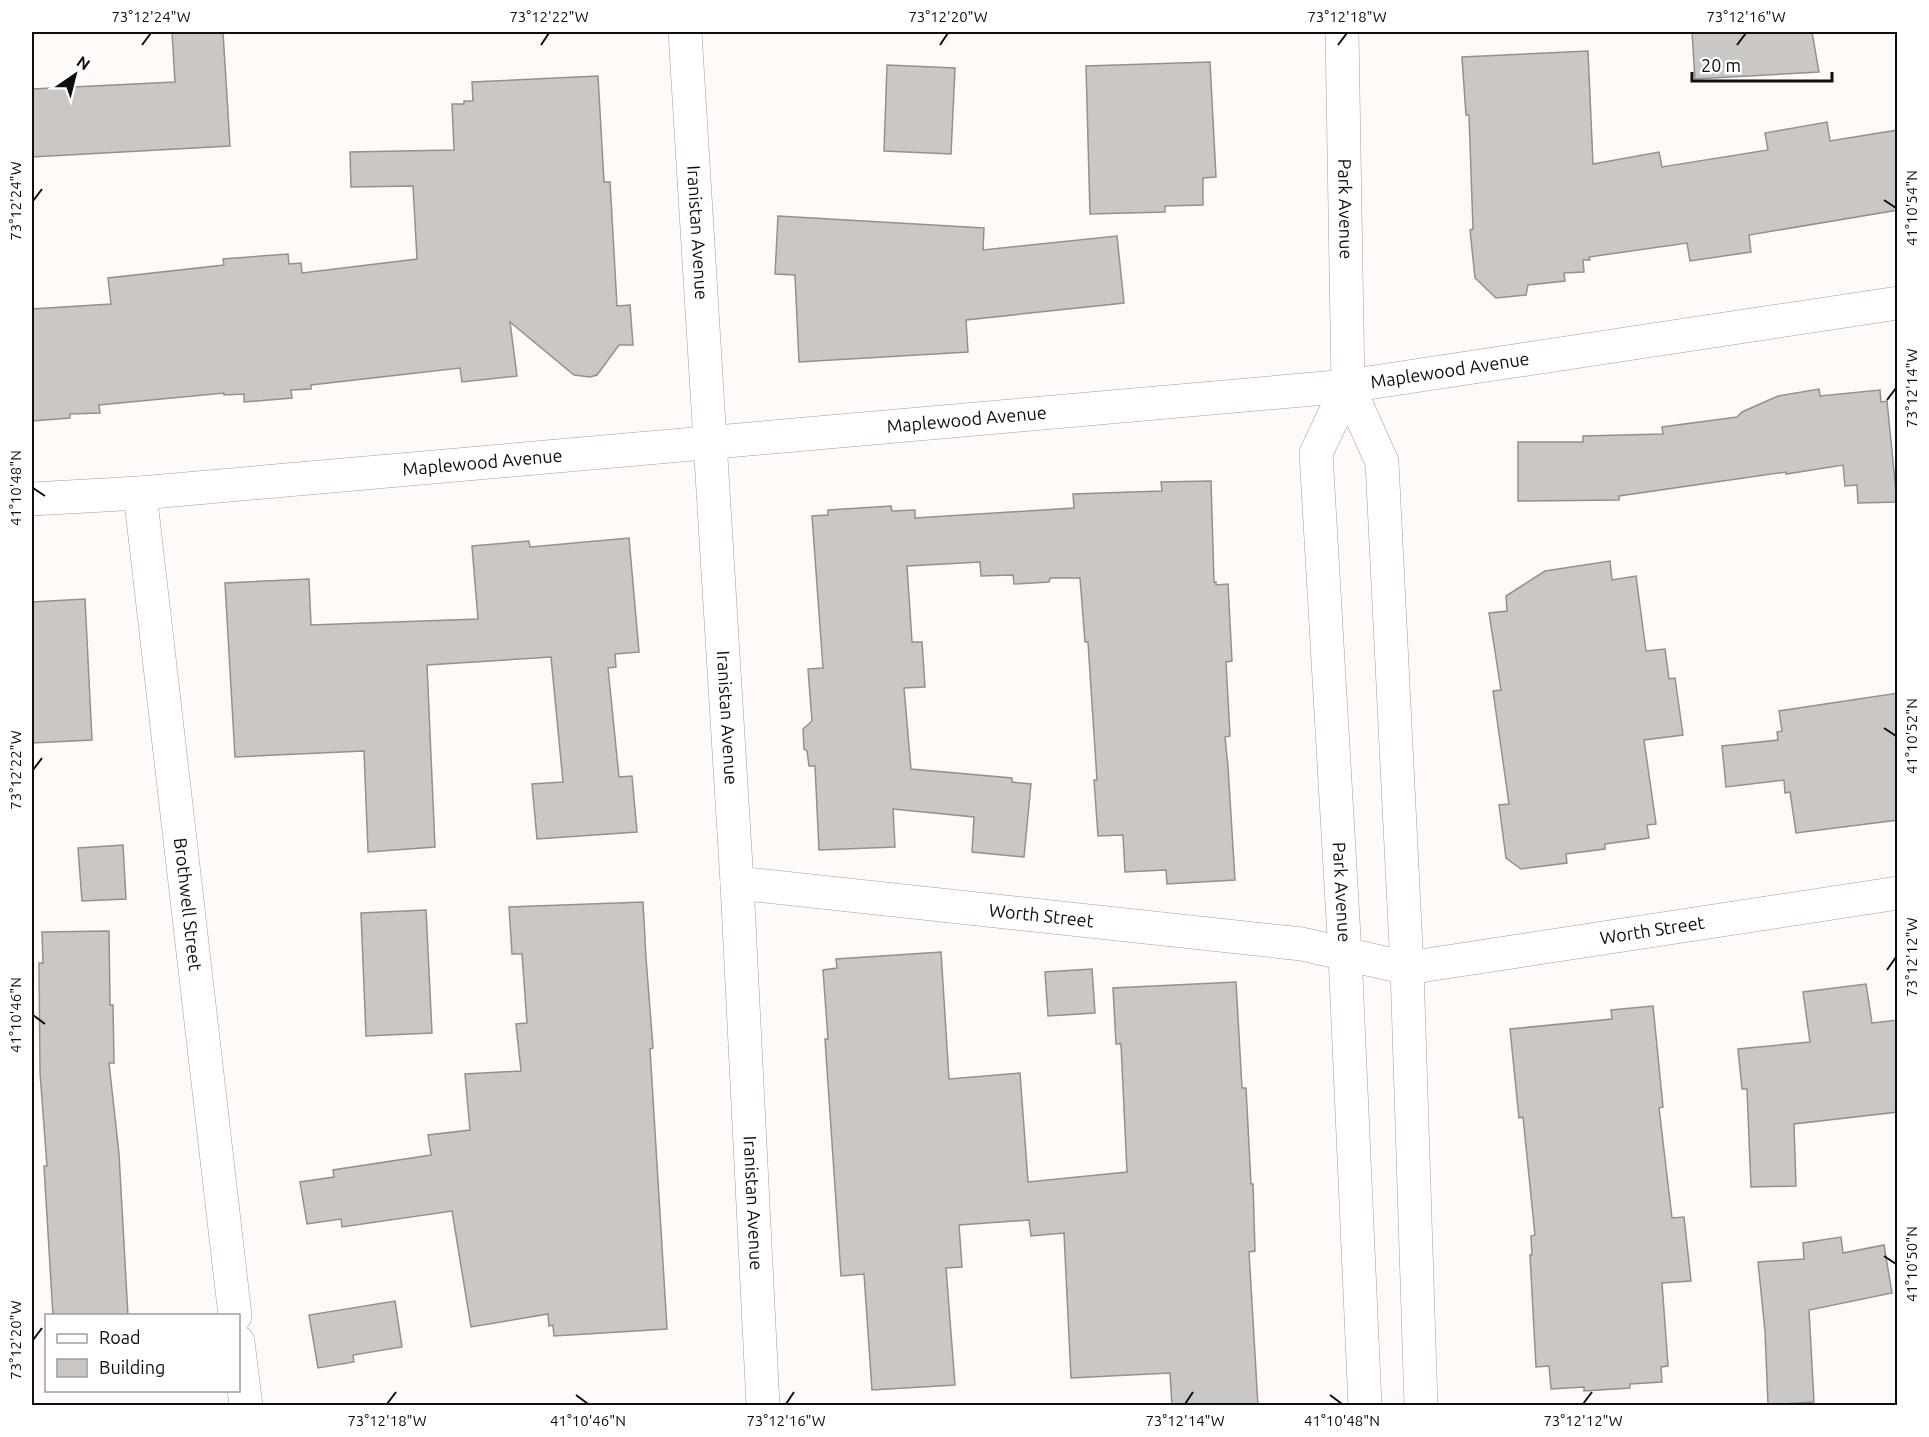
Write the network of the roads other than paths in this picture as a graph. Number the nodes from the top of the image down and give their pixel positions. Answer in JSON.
{"nodes":[{"id":1,"x":685,"y":32,"type":"edge"},
{"id":2,"x":1342,"y":32,"type":"edge"},
{"id":3,"x":1898,"y":303,"type":"edge"},
{"id":4,"x":1348,"y":386,"type":"junction"},
{"id":5,"x":711,"y":442,"type":"junction"},
{"id":6,"x":140,"y":493,"type":"junction"},
{"id":7,"x":32,"y":499,"type":"edge"},
{"id":8,"x":737,"y":883,"type":"junction"},
{"id":9,"x":1898,"y":893,"type":"edge"},
{"id":10,"x":1345,"y":954,"type":"junction"},
{"id":11,"x":1407,"y":968,"type":"junction"},
{"id":12,"x":236,"y":1314,"type":"edge"},
{"id":13,"x":240,"y":1358,"type":"edge"},
{"id":14,"x":246,"y":1406,"type":"edge"},
{"id":15,"x":763,"y":1406,"type":"edge"},
{"id":16,"x":1365,"y":1406,"type":"edge"},
{"id":17,"x":1421,"y":1406,"type":"edge"}],
"edges":[{"from":1,"to":5,"type":"street","name":"Iranistan Avenue"},
{"from":2,"to":4,"type":"street","name":"Park Avenue"},
{"from":3,"to":4,"type":"street","name":"Maplewood Avenue"},
{"from":4,"to":5,"type":"street","name":"Maplewood Avenue"},
{"from":4,"to":10,"type":"street","name":"Park Avenue"},
{"from":4,"to":11,"type":"street","name":"Park Avenue"},
{"from":5,"to":6,"type":"street","name":"Maplewood Avenue"},
{"from":5,"to":8,"type":"street","name":"Iranistan Avenue"},
{"from":6,"to":7,"type":"street","name":"Maplewood Avenue"},
{"from":6,"to":12,"type":"street","name":"Brothwell Street"},
{"from":8,"to":10,"type":"street","name":"Worth Street"},
{"from":8,"to":15,"type":"street","name":"Iranistan Avenue"},
{"from":9,"to":11,"type":"street","name":"Worth Street"},
{"from":10,"to":11,"type":"street","name":"Worth Street"},
{"from":10,"to":16,"type":"street","name":"Park Avenue"},
{"from":11,"to":17,"type":"street","name":"Park Avenue"},
{"from":13,"to":14,"type":"street"}]}
